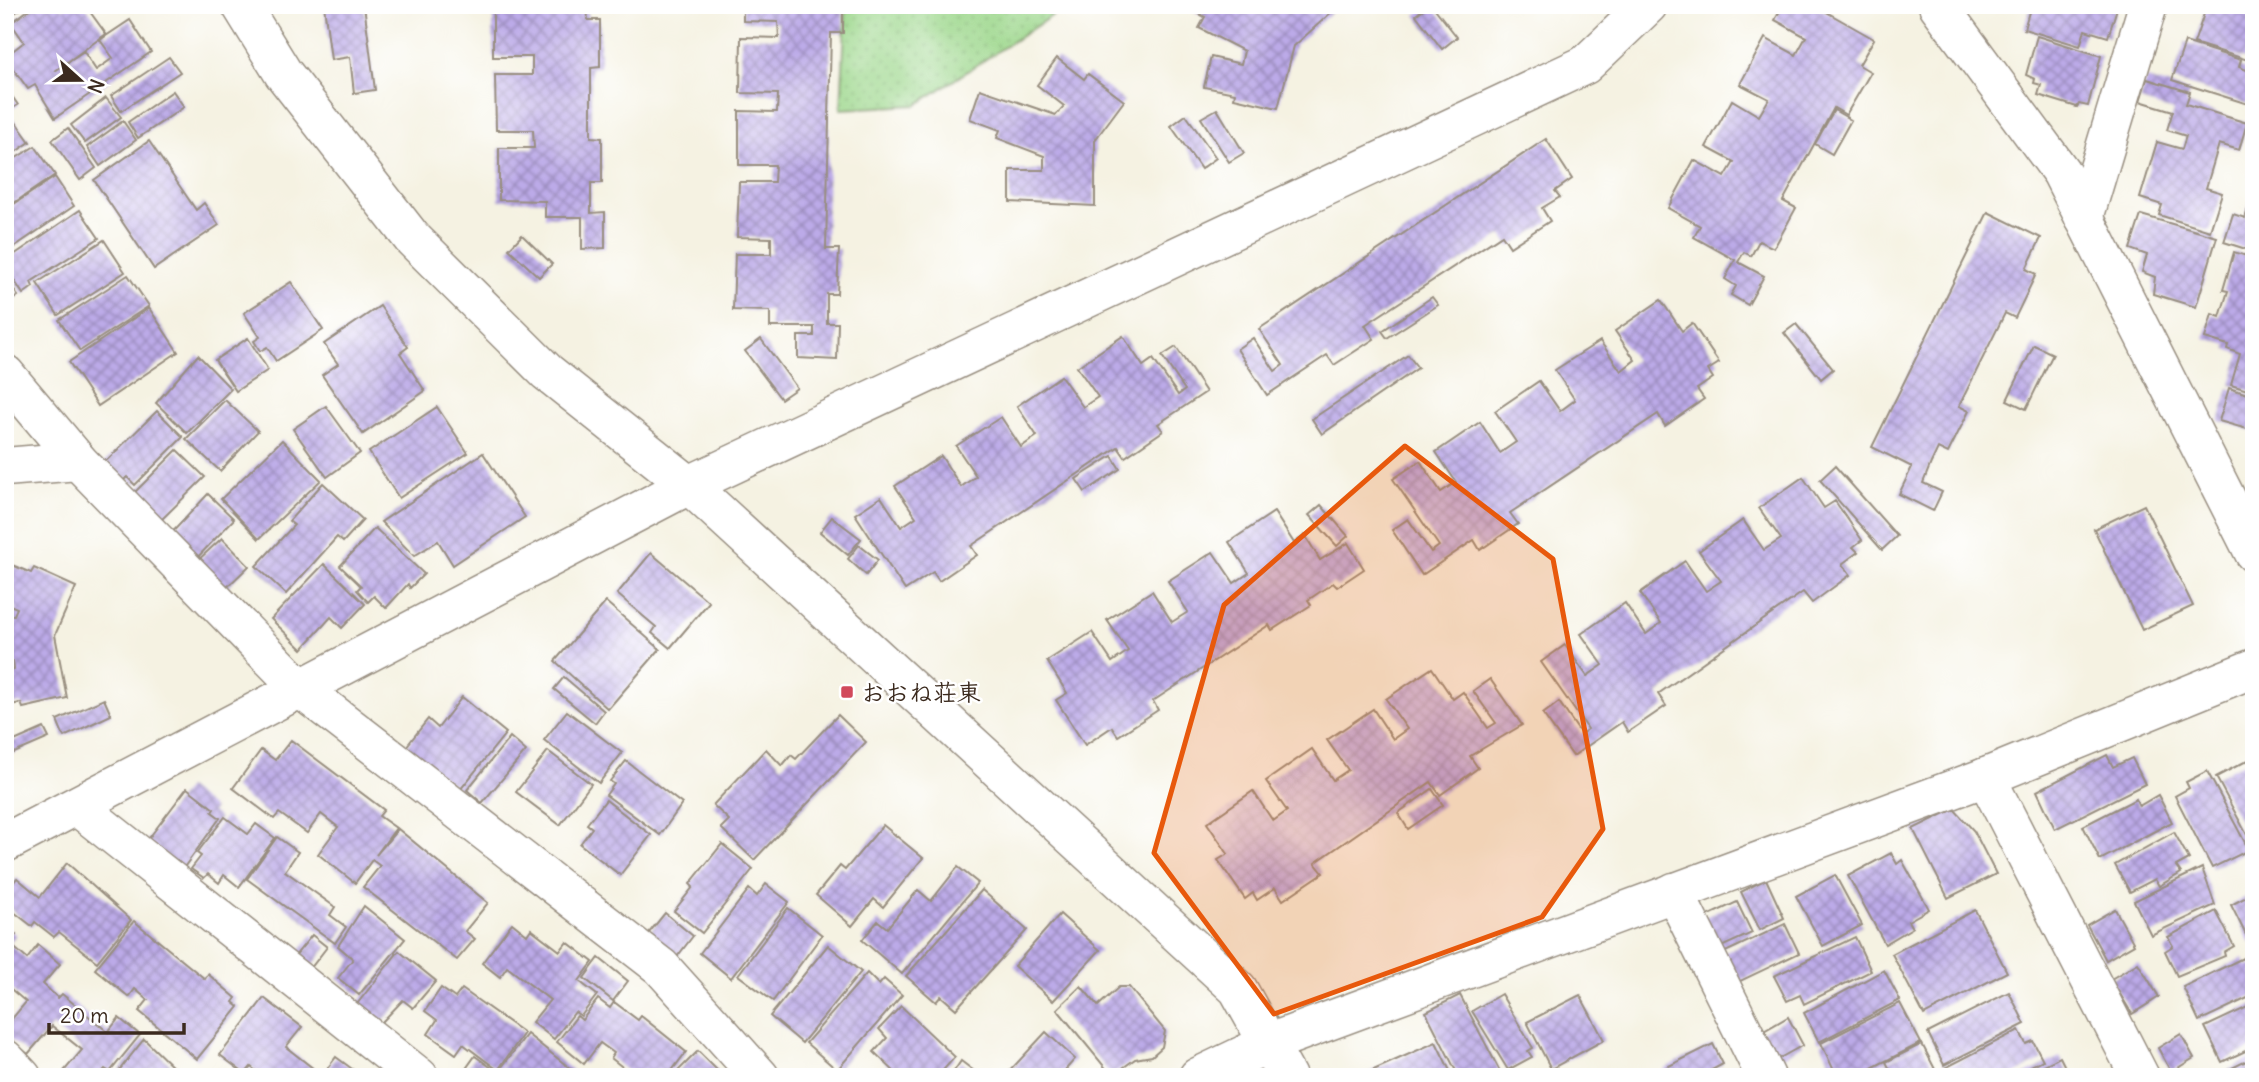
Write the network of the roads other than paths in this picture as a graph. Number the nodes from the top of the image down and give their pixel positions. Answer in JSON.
{"nodes":[{"id":1,"x":241,"y":5,"type":"edge"},
{"id":2,"x":1648,"y":5,"type":"edge"},
{"id":3,"x":1938,"y":5,"type":"edge"},
{"id":4,"x":2148,"y":5,"type":"edge"},
{"id":5,"x":2084,"y":218,"type":"junction"},
{"id":6,"x":5,"y":374,"type":"edge"},
{"id":7,"x":78,"y":461,"type":"junction"},
{"id":8,"x":5,"y":467,"type":"edge"},
{"id":9,"x":689,"y":485,"type":"junction"},
{"id":10,"x":2254,"y":553,"type":"edge"},
{"id":11,"x":2254,"y":668,"type":"edge"},
{"id":12,"x":302,"y":690,"type":"junction"},
{"id":13,"x":1986,"y":777,"type":"junction"},
{"id":14,"x":78,"y":807,"type":"junction"},
{"id":15,"x":5,"y":843,"type":"edge"},
{"id":16,"x":1674,"y":892,"type":"junction"},
{"id":17,"x":1269,"y":1043,"type":"junction"},
{"id":18,"x":5,"y":1059,"type":"edge"},
{"id":19,"x":22,"y":1077,"type":"edge"},
{"id":20,"x":419,"y":1077,"type":"edge"},
{"id":21,"x":760,"y":1077,"type":"edge"},
{"id":22,"x":1198,"y":1077,"type":"edge"},
{"id":23,"x":1287,"y":1077,"type":"edge"},
{"id":24,"x":1766,"y":1077,"type":"edge"},
{"id":25,"x":2140,"y":1077,"type":"edge"}],
"edges":[{"from":1,"to":9,"type":"street"},
{"from":2,"to":9,"type":"street"},
{"from":3,"to":5,"type":"street"},
{"from":4,"to":5,"type":"street"},
{"from":5,"to":10,"type":"street"},
{"from":6,"to":7,"type":"street"},
{"from":7,"to":8,"type":"street"},
{"from":7,"to":12,"type":"street"},
{"from":9,"to":12,"type":"street"},
{"from":9,"to":17,"type":"street"},
{"from":11,"to":13,"type":"street"},
{"from":12,"to":14,"type":"street"},
{"from":12,"to":21,"type":"street"},
{"from":13,"to":16,"type":"street"},
{"from":13,"to":25,"type":"street"},
{"from":14,"to":15,"type":"street"},
{"from":14,"to":20,"type":"street"},
{"from":16,"to":17,"type":"street"},
{"from":16,"to":24,"type":"street"},
{"from":17,"to":22,"type":"street"},
{"from":17,"to":23,"type":"street"},
{"from":18,"to":19,"type":"street"}]}
